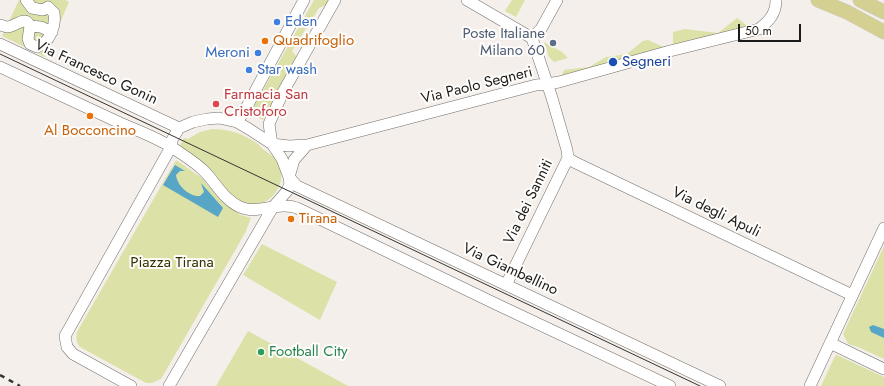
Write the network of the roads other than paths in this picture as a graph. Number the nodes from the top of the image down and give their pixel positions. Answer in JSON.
{"nodes":[{"id":1,"x":26,"y":0,"type":"edge"},
{"id":2,"x":304,"y":0,"type":"edge"},
{"id":3,"x":335,"y":0,"type":"edge"},
{"id":4,"x":467,"y":0,"type":"edge"},
{"id":5,"x":557,"y":0,"type":"edge"},
{"id":6,"x":776,"y":0,"type":"edge"},
{"id":7,"x":818,"y":0,"type":"edge"},
{"id":8,"x":860,"y":0,"type":"edge"},
{"id":9,"x":43,"y":10,"type":"junction"},
{"id":10,"x":884,"y":12,"type":"edge"},
{"id":11,"x":30,"y":24,"type":"junction"},
{"id":12,"x":0,"y":25,"type":"edge"},
{"id":13,"x":52,"y":32,"type":"junction"},
{"id":14,"x":884,"y":32,"type":"edge"},
{"id":15,"x":532,"y":38,"type":"junction"},
{"id":16,"x":0,"y":44,"type":"edge"},
{"id":17,"x":0,"y":67,"type":"edge"},
{"id":18,"x":547,"y":84,"type":"junction"},
{"id":19,"x":237,"y":122,"type":"junction"},
{"id":20,"x":179,"y":128,"type":"junction"},
{"id":21,"x":272,"y":144,"type":"junction"},
{"id":22,"x":307,"y":145,"type":"junction"},
{"id":23,"x":171,"y":147,"type":"junction"},
{"id":24,"x":568,"y":158,"type":"junction"},
{"id":25,"x":289,"y":177,"type":"junction"},
{"id":26,"x":273,"y":207,"type":"junction"},
{"id":27,"x":884,"y":228,"type":"edge"},
{"id":28,"x":506,"y":285,"type":"junction"},
{"id":29,"x":852,"y":295,"type":"junction"},
{"id":30,"x":830,"y":343,"type":"junction"},
{"id":31,"x":884,"y":369,"type":"edge"},
{"id":32,"x":131,"y":386,"type":"edge"},
{"id":33,"x":169,"y":386,"type":"edge"},
{"id":34,"x":670,"y":386,"type":"edge"},
{"id":35,"x":720,"y":386,"type":"edge"},
{"id":36,"x":810,"y":386,"type":"edge"}],
"edges":[{"from":1,"to":9,"type":"street"},
{"from":2,"to":19,"type":"street"},
{"from":3,"to":21,"type":"street"},
{"from":4,"to":15,"type":"street"},
{"from":5,"to":15,"type":"street"},
{"from":6,"to":18,"type":"street","name":"Via Paolo Segneri"},
{"from":7,"to":14,"type":"main road"},
{"from":8,"to":10,"type":"main road"},
{"from":9,"to":11,"type":"street"},
{"from":9,"to":13,"type":"street"},
{"from":11,"to":12,"type":"street"},
{"from":11,"to":13,"type":"street"},
{"from":11,"to":13,"type":"street"},
{"from":15,"to":18,"type":"street","name":"Via dei Sanniti"},
{"from":16,"to":20,"type":"street","name":"Via Francesco Gonin"},
{"from":17,"to":23,"type":"street"},
{"from":18,"to":22,"type":"street","name":"Via Paolo Segneri"},
{"from":18,"to":24,"type":"street","name":"Via dei Sanniti"},
{"from":19,"to":20,"type":"street"},
{"from":19,"to":21,"type":"street"},
{"from":20,"to":23,"type":"street"},
{"from":21,"to":22,"type":"street","name":"Via Paolo Segneri"},
{"from":21,"to":25,"type":"street"},
{"from":22,"to":25,"type":"street"},
{"from":23,"to":26,"type":"street"},
{"from":23,"to":32,"type":"street"},
{"from":24,"to":28,"type":"street","name":"Via dei Sanniti"},
{"from":24,"to":29,"type":"street","name":"Via degli Apuli"},
{"from":25,"to":26,"type":"street"},
{"from":25,"to":28,"type":"street","name":"Via Giambellino"},
{"from":26,"to":33,"type":"street"},
{"from":26,"to":34,"type":"street"},
{"from":27,"to":29,"type":"street"},
{"from":28,"to":35,"type":"street","name":"Via Giambellino"},
{"from":29,"to":30,"type":"street"},
{"from":30,"to":31,"type":"street"},
{"from":30,"to":36,"type":"street"}]}
